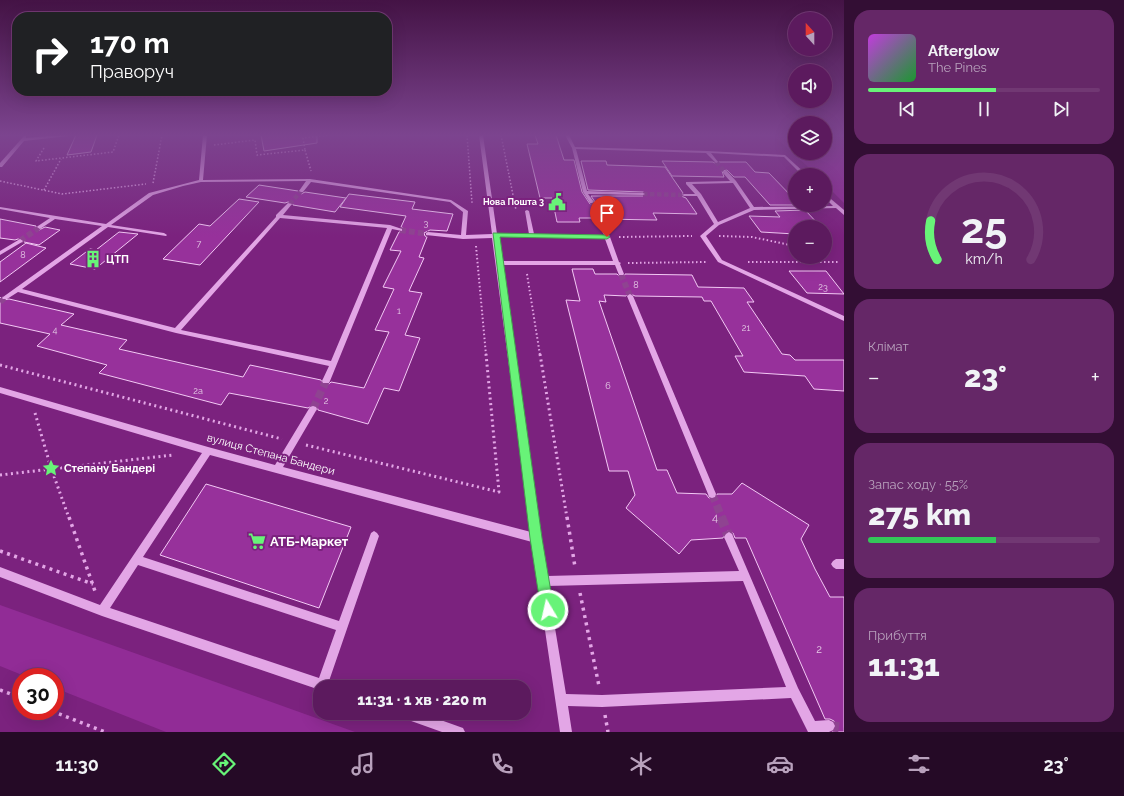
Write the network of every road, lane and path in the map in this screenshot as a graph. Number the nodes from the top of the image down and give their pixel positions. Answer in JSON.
{"nodes":[{"id":1,"x":55,"y":169,"type":"edge"},
{"id":2,"x":156,"y":169,"type":"edge"},
{"id":3,"x":202,"y":169,"type":"edge"},
{"id":4,"x":310,"y":169,"type":"edge"},
{"id":5,"x":470,"y":169,"type":"edge"},
{"id":6,"x":487,"y":169,"type":"edge"},
{"id":7,"x":508,"y":169,"type":"edge"},
{"id":8,"x":579,"y":169,"type":"edge"},
{"id":9,"x":725,"y":172,"type":"tunnel mouth"},
{"id":10,"x":310,"y":180,"type":"junction"},
{"id":11,"x":0,"y":181,"type":"edge"},
{"id":12,"x":201,"y":181,"type":"junction"},
{"id":13,"x":734,"y":182,"type":"junction"},
{"id":14,"x":153,"y":183,"type":"junction"},
{"id":15,"x":44,"y":190,"type":"junction"},
{"id":16,"x":301,"y":191,"type":"tunnel mouth"},
{"id":17,"x":585,"y":192,"type":"junction"},
{"id":18,"x":152,"y":194,"type":"junction"},
{"id":19,"x":643,"y":194,"type":"tunnel mouth"},
{"id":20,"x":684,"y":195,"type":"tunnel mouth"},
{"id":21,"x":699,"y":195,"type":"junction"},
{"id":22,"x":592,"y":202,"type":"tunnel mouth"},
{"id":23,"x":832,"y":202,"type":"edge"},
{"id":24,"x":290,"y":204,"type":"tunnel mouth"},
{"id":25,"x":473,"y":206,"type":"dead end"},
{"id":26,"x":837,"y":207,"type":"junction"},
{"id":27,"x":0,"y":208,"type":"edge"},
{"id":28,"x":753,"y":209,"type":"junction"},
{"id":29,"x":527,"y":211,"type":"dead end"},
{"id":30,"x":844,"y":213,"type":"edge"},
{"id":31,"x":278,"y":216,"type":"junction"},
{"id":32,"x":53,"y":218,"type":"junction"},
{"id":33,"x":598,"y":218,"type":"tunnel mouth"},
{"id":34,"x":717,"y":224,"type":"junction"},
{"id":35,"x":107,"y":226,"type":"junction"},
{"id":36,"x":40,"y":227,"type":"tunnel mouth"},
{"id":37,"x":390,"y":227,"type":"junction"},
{"id":38,"x":400,"y":230,"type":"tunnel mouth"},
{"id":39,"x":428,"y":234,"type":"tunnel mouth"},
{"id":40,"x":164,"y":235,"type":"dead end"},
{"id":41,"x":496,"y":235,"type":"junction"},
{"id":42,"x":521,"y":235,"type":"junction"},
{"id":43,"x":532,"y":235,"type":"junction"},
{"id":44,"x":463,"y":237,"type":"junction"},
{"id":45,"x":475,"y":237,"type":"junction"},
{"id":46,"x":607,"y":237,"type":"junction"},
{"id":47,"x":20,"y":241,"type":"tunnel mouth"},
{"id":48,"x":0,"y":253,"type":"edge"},
{"id":49,"x":499,"y":263,"type":"junction"},
{"id":50,"x":525,"y":263,"type":"junction"},
{"id":51,"x":618,"y":263,"type":"junction"},
{"id":52,"x":621,"y":274,"type":"tunnel mouth"},
{"id":53,"x":18,"y":290,"type":"junction"},
{"id":54,"x":630,"y":296,"type":"tunnel mouth"},
{"id":55,"x":5,"y":298,"type":"tunnel mouth"},
{"id":56,"x":844,"y":319,"type":"edge"},
{"id":57,"x":176,"y":331,"type":"junction"},
{"id":58,"x":332,"y":364,"type":"junction"},
{"id":59,"x":0,"y":365,"type":"edge"},
{"id":60,"x":326,"y":381,"type":"tunnel mouth"},
{"id":61,"x":0,"y":390,"type":"edge"},
{"id":62,"x":31,"y":399,"type":"junction"},
{"id":63,"x":313,"y":409,"type":"tunnel mouth"},
{"id":64,"x":294,"y":442,"type":"junction"},
{"id":65,"x":208,"y":451,"type":"junction"},
{"id":66,"x":176,"y":455,"type":"dead end"},
{"id":67,"x":51,"y":468,"type":"junction"},
{"id":68,"x":277,"y":470,"type":"junction"},
{"id":69,"x":0,"y":475,"type":"edge"},
{"id":70,"x":712,"y":494,"type":"tunnel mouth"},
{"id":71,"x":374,"y":536,"type":"dead end"},
{"id":72,"x":729,"y":537,"type":"tunnel mouth"},
{"id":73,"x":536,"y":538,"type":"junction"},
{"id":74,"x":0,"y":551,"type":"edge"},
{"id":75,"x":136,"y":559,"type":"junction"},
{"id":76,"x":0,"y":572,"type":"edge"},
{"id":77,"x":746,"y":576,"type":"junction"},
{"id":78,"x":577,"y":579,"type":"junction"},
{"id":79,"x":543,"y":580,"type":"junction"},
{"id":80,"x":93,"y":584,"type":"junction"},
{"id":81,"x":102,"y":611,"type":"junction"},
{"id":82,"x":342,"y":627,"type":"junction"},
{"id":83,"x":328,"y":680,"type":"edge"},
{"id":84,"x":313,"y":682,"type":"edge"},
{"id":85,"x":0,"y":690,"type":"edge"},
{"id":86,"x":794,"y":692,"type":"junction"},
{"id":87,"x":12,"y":695,"type":"edge"},
{"id":88,"x":561,"y":700,"type":"junction"},
{"id":89,"x":602,"y":701,"type":"junction"},
{"id":90,"x":64,"y":716,"type":"edge"},
{"id":91,"x":424,"y":720,"type":"edge"},
{"id":92,"x":829,"y":726,"type":"tunnel mouth"},
{"id":93,"x":813,"y":729,"type":"edge"},
{"id":94,"x":105,"y":732,"type":"edge"},
{"id":95,"x":459,"y":732,"type":"edge"},
{"id":96,"x":566,"y":732,"type":"edge"}],
"edges":[{"from":1,"to":15,"type":"path"},
{"from":2,"to":14,"type":"path"},
{"from":3,"to":12,"type":"street"},
{"from":4,"to":10,"type":"path"},
{"from":5,"to":25,"type":"path"},
{"from":6,"to":41,"type":"street"},
{"from":7,"to":42,"type":"path"},
{"from":8,"to":17,"type":"street"},
{"from":9,"to":13,"type":"street"},
{"from":10,"to":12,"type":"street"},
{"from":10,"to":16,"type":"street"},
{"from":10,"to":44,"type":"street"},
{"from":11,"to":15,"type":"path"},
{"from":12,"to":18,"type":"street"},
{"from":13,"to":21,"type":"street"},
{"from":13,"to":28,"type":"street"},
{"from":14,"to":15,"type":"path"},
{"from":14,"to":18,"type":"path"},
{"from":17,"to":19,"type":"street"},
{"from":17,"to":22,"type":"street"},
{"from":18,"to":35,"type":"street"},
{"from":20,"to":21,"type":"street"},
{"from":21,"to":34,"type":"street"},
{"from":23,"to":26,"type":"street"},
{"from":24,"to":31,"type":"street"},
{"from":26,"to":28,"type":"street"},
{"from":26,"to":30,"type":"street"},
{"from":27,"to":32,"type":"street"},
{"from":28,"to":34,"type":"street"},
{"from":29,"to":43,"type":"street"},
{"from":31,"to":37,"type":"street"},
{"from":31,"to":57,"type":"street"},
{"from":32,"to":35,"type":"street"},
{"from":32,"to":36,"type":"street"},
{"from":33,"to":46,"type":"street"},
{"from":34,"to":56,"type":"street"},
{"from":35,"to":40,"type":"street"},
{"from":35,"to":53,"type":"street"},
{"from":37,"to":38,"type":"street"},
{"from":37,"to":58,"type":"street"},
{"from":39,"to":44,"type":"street"},
{"from":41,"to":42,"type":"street"},
{"from":41,"to":45,"type":"street"},
{"from":41,"to":49,"type":"street"},
{"from":42,"to":43,"type":"street"},
{"from":43,"to":46,"type":"street"},
{"from":44,"to":45,"type":"street"},
{"from":45,"to":64,"type":"path"},
{"from":46,"to":51,"type":"street"},
{"from":47,"to":48,"type":"street"},
{"from":49,"to":50,"type":"street"},
{"from":49,"to":73,"type":"street"},
{"from":50,"to":51,"type":"street"},
{"from":50,"to":78,"type":"path"},
{"from":51,"to":52,"type":"street"},
{"from":53,"to":55,"type":"street"},
{"from":53,"to":57,"type":"street"},
{"from":54,"to":70,"type":"street"},
{"from":57,"to":58,"type":"street"},
{"from":58,"to":60,"type":"street"},
{"from":59,"to":64,"type":"path"},
{"from":61,"to":62,"type":"street","name":"вулиця Степана Бандери"},
{"from":62,"to":65,"type":"street","name":"вулиця Степана Бандери"},
{"from":62,"to":67,"type":"path"},
{"from":63,"to":64,"type":"street"},
{"from":64,"to":68,"type":"street"},
{"from":65,"to":68,"type":"street","name":"вулиця Степана Бандери"},
{"from":65,"to":75,"type":"street"},
{"from":66,"to":67,"type":"path"},
{"from":67,"to":69,"type":"path"},
{"from":67,"to":80,"type":"path"},
{"from":68,"to":73,"type":"street","name":"вулиця Степана Бандери"},
{"from":71,"to":82,"type":"street"},
{"from":72,"to":77,"type":"street"},
{"from":73,"to":79,"type":"street"},
{"from":74,"to":80,"type":"path"},
{"from":75,"to":81,"type":"street"},
{"from":75,"to":82,"type":"street"},
{"from":76,"to":81,"type":"street"},
{"from":77,"to":78,"type":"street"},
{"from":77,"to":86,"type":"street"},
{"from":78,"to":79,"type":"street"},
{"from":78,"to":89,"type":"path"},
{"from":79,"to":88,"type":"street"},
{"from":80,"to":81,"type":"path"},
{"from":81,"to":84,"type":"street"},
{"from":82,"to":83,"type":"street"},
{"from":85,"to":87,"type":"path"},
{"from":86,"to":89,"type":"street"},
{"from":86,"to":93,"type":"street"},
{"from":88,"to":89,"type":"street"},
{"from":88,"to":96,"type":"street"},
{"from":90,"to":94,"type":"path"},
{"from":91,"to":95,"type":"street"},
{"from":92,"to":93,"type":"street"}]}
